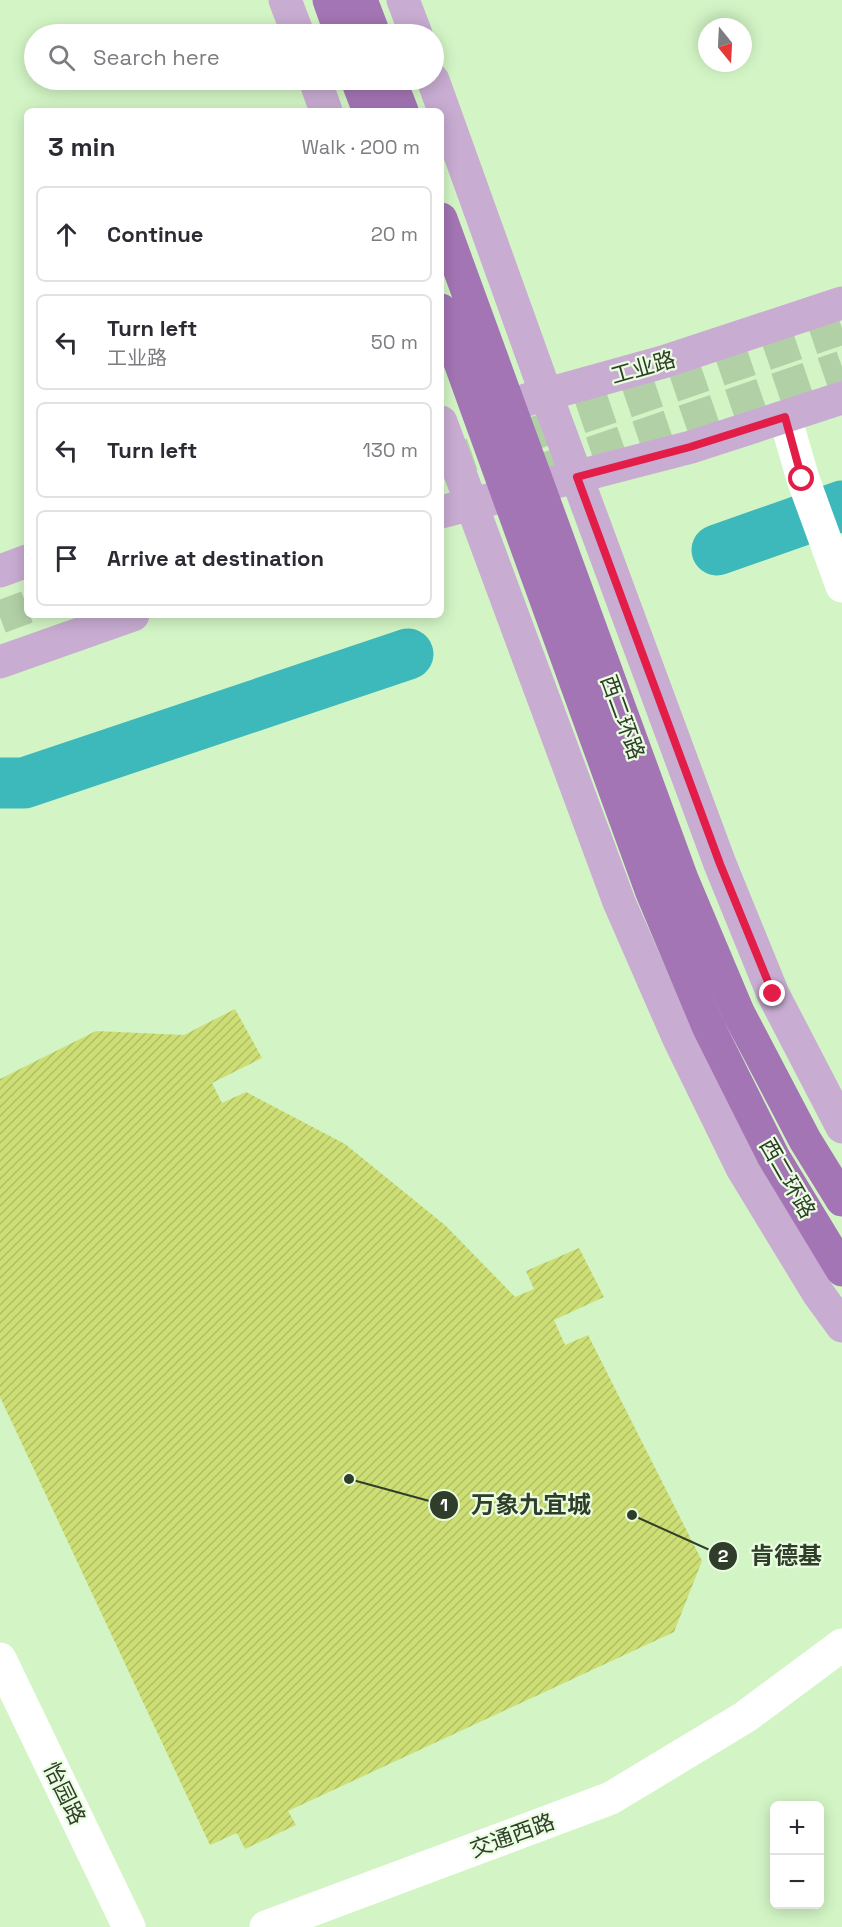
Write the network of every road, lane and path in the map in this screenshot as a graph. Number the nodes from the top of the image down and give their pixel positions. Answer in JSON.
{"nodes":[{"id":1,"x":285,"y":0,"type":"edge"},
{"id":2,"x":328,"y":0,"type":"edge"},
{"id":3,"x":361,"y":0,"type":"edge"},
{"id":4,"x":403,"y":0,"type":"edge"},
{"id":5,"x":294,"y":24,"type":"edge"},
{"id":6,"x":337,"y":24,"type":"edge"},
{"id":7,"x":370,"y":24,"type":"edge"},
{"id":8,"x":412,"y":24,"type":"edge"},
{"id":9,"x":319,"y":90,"type":"edge"},
{"id":10,"x":361,"y":90,"type":"edge"},
{"id":11,"x":394,"y":90,"type":"edge"},
{"id":12,"x":437,"y":90,"type":"edge"},
{"id":13,"x":325,"y":108,"type":"edge"},
{"id":14,"x":368,"y":108,"type":"edge"},
{"id":15,"x":401,"y":108,"type":"edge"},
{"id":16,"x":443,"y":108,"type":"edge"},
{"id":17,"x":444,"y":111,"type":"edge"},
{"id":18,"x":444,"y":227,"type":"edge"},
{"id":19,"x":842,"y":303,"type":"edge"},
{"id":20,"x":444,"y":318,"type":"edge"},
{"id":21,"x":546,"y":394,"type":"junction"},
{"id":22,"x":842,"y":399,"type":"edge"},
{"id":23,"x":785,"y":417,"type":"junction"},
{"id":24,"x":444,"y":422,"type":"edge"},
{"id":25,"x":444,"y":431,"type":"edge"},
{"id":26,"x":577,"y":477,"type":"junction"},
{"id":27,"x":472,"y":504,"type":"junction"},
{"id":28,"x":444,"y":511,"type":"edge"},
{"id":29,"x":24,"y":562,"type":"edge"},
{"id":30,"x":0,"y":571,"type":"edge"},
{"id":31,"x":842,"y":586,"type":"edge"},
{"id":32,"x":125,"y":618,"type":"edge"},
{"id":33,"x":0,"y":662,"type":"edge"},
{"id":34,"x":842,"y":1127,"type":"edge"},
{"id":35,"x":842,"y":1200,"type":"edge"},
{"id":36,"x":842,"y":1270,"type":"edge"},
{"id":37,"x":842,"y":1326,"type":"edge"},
{"id":38,"x":842,"y":1645,"type":"edge"},
{"id":39,"x":0,"y":1659,"type":"edge"},
{"id":40,"x":129,"y":1927,"type":"edge"},
{"id":41,"x":266,"y":1927,"type":"edge"}],
"edges":[{"from":1,"to":5,"type":"main road"},
{"from":2,"to":6,"type":"highway"},
{"from":3,"to":7,"type":"highway"},
{"from":4,"to":8,"type":"main road"},
{"from":9,"to":13,"type":"main road"},
{"from":10,"to":14,"type":"highway"},
{"from":11,"to":15,"type":"highway"},
{"from":12,"to":16,"type":"main road"},
{"from":17,"to":21,"type":"main road"},
{"from":18,"to":35,"type":"highway","name":"西二环路"},
{"from":19,"to":21,"type":"main road","name":"工业路"},
{"from":20,"to":36,"type":"highway","name":"西二环路"},
{"from":21,"to":24,"type":"main road","name":"工业路"},
{"from":21,"to":26,"type":"main road"},
{"from":22,"to":23,"type":"main road"},
{"from":23,"to":26,"type":"main road"},
{"from":23,"to":31,"type":"street"},
{"from":25,"to":27,"type":"main road"},
{"from":26,"to":27,"type":"main road"},
{"from":26,"to":34,"type":"main road"},
{"from":27,"to":28,"type":"main road"},
{"from":27,"to":37,"type":"main road"},
{"from":29,"to":30,"type":"main road"},
{"from":32,"to":33,"type":"main road"},
{"from":38,"to":41,"type":"street","name":"交通西路"},
{"from":39,"to":40,"type":"street","name":"怡园路"}]}
